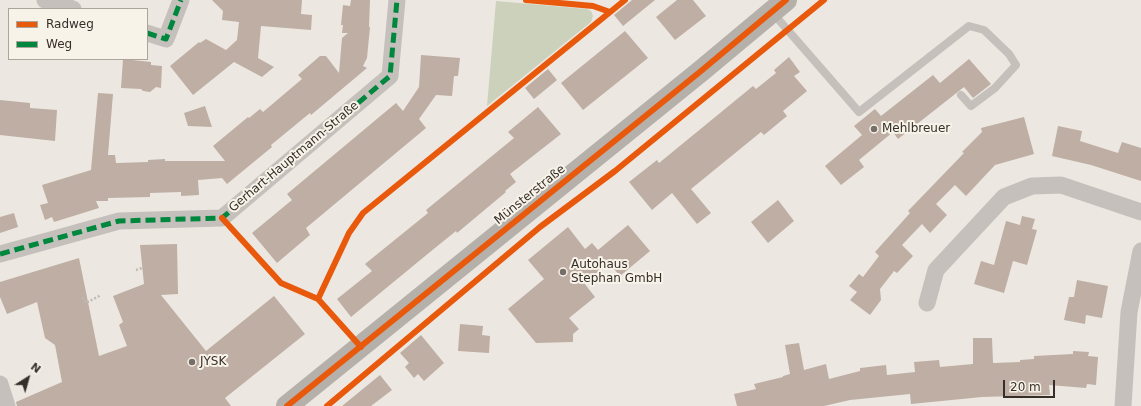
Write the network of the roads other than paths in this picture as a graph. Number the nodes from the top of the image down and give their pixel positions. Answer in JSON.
{"nodes":[{"id":1,"x":45,"y":0,"type":"edge"},
{"id":2,"x":181,"y":0,"type":"edge"},
{"id":3,"x":397,"y":0,"type":"edge"},
{"id":4,"x":779,"y":6,"type":"edge"},
{"id":5,"x":70,"y":8,"type":"edge"},
{"id":6,"x":148,"y":33,"type":"edge"},
{"id":7,"x":961,"y":95,"type":"dead end"},
{"id":8,"x":1141,"y":212,"type":"edge"},
{"id":9,"x":1141,"y":251,"type":"edge"},
{"id":10,"x":0,"y":254,"type":"edge"},
{"id":11,"x":927,"y":303,"type":"dead end"},
{"id":12,"x":0,"y":384,"type":"edge"},
{"id":13,"x":7,"y":406,"type":"edge"},
{"id":14,"x":287,"y":406,"type":"edge"},
{"id":15,"x":1122,"y":406,"type":"edge"}],
"edges":[{"from":1,"to":5,"type":"street"},
{"from":2,"to":6,"type":"street"},
{"from":3,"to":10,"type":"street","name":"Gerhart-Hauptmann-Straße"},
{"from":4,"to":7,"type":"lane"},
{"from":4,"to":14,"type":"main road","name":"Münsterstraße"},
{"from":8,"to":11,"type":"street"},
{"from":9,"to":15,"type":"street"},
{"from":12,"to":13,"type":"street"}]}
